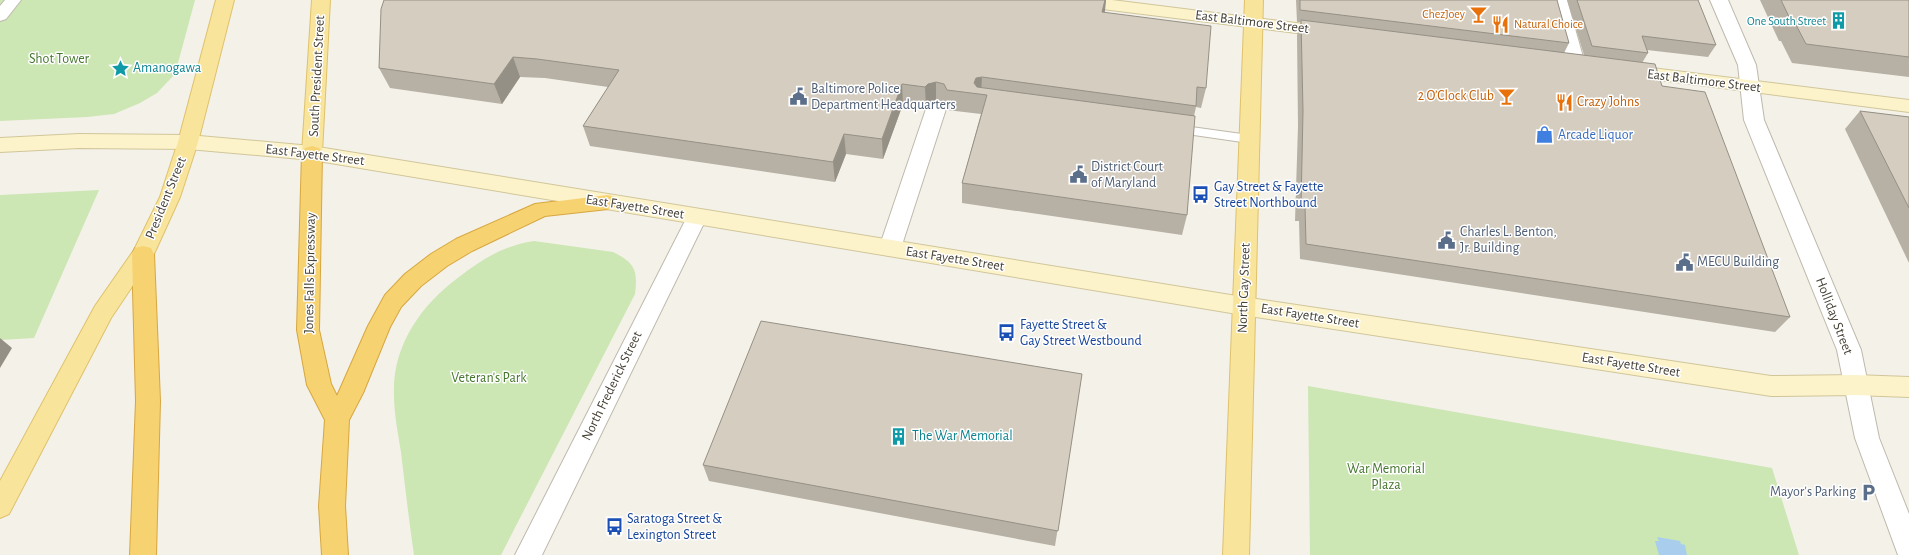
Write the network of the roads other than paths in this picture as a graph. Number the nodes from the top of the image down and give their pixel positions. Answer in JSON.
{"nodes":[{"id":1,"x":13,"y":0,"type":"edge"},
{"id":2,"x":225,"y":0,"type":"edge"},
{"id":3,"x":321,"y":0,"type":"edge"},
{"id":4,"x":1070,"y":0,"type":"edge"},
{"id":5,"x":1254,"y":0,"type":"edge"},
{"id":6,"x":1558,"y":0,"type":"edge"},
{"id":7,"x":1719,"y":0,"type":"edge"},
{"id":8,"x":0,"y":16,"type":"edge"},
{"id":9,"x":1253,"y":22,"type":"junction"},
{"id":10,"x":1346,"y":34,"type":"edge"},
{"id":11,"x":1557,"y":62,"type":"edge"},
{"id":12,"x":1583,"y":65,"type":"joint"},
{"id":13,"x":1614,"y":69,"type":"edge"},
{"id":14,"x":1751,"y":86,"type":"junction"},
{"id":15,"x":1909,"y":106,"type":"edge"},
{"id":16,"x":936,"y":109,"type":"edge"},
{"id":17,"x":1168,"y":128,"type":"edge"},
{"id":18,"x":1249,"y":139,"type":"junction"},
{"id":19,"x":188,"y":142,"type":"junction"},
{"id":20,"x":0,"y":144,"type":"edge"},
{"id":21,"x":312,"y":153,"type":"junction"},
{"id":22,"x":608,"y":202,"type":"junction"},
{"id":23,"x":696,"y":217,"type":"junction"},
{"id":24,"x":890,"y":248,"type":"junction"},
{"id":25,"x":143,"y":254,"type":"junction"},
{"id":26,"x":1243,"y":306,"type":"junction"},
{"id":27,"x":1855,"y":385,"type":"junction"},
{"id":28,"x":1909,"y":387,"type":"edge"},
{"id":29,"x":337,"y":420,"type":"junction"},
{"id":30,"x":0,"y":506,"type":"edge"},
{"id":31,"x":1909,"y":549,"type":"edge"},
{"id":32,"x":143,"y":555,"type":"edge"},
{"id":33,"x":335,"y":555,"type":"edge"},
{"id":34,"x":528,"y":555,"type":"edge"},
{"id":35,"x":1236,"y":555,"type":"edge"}],
"edges":[{"from":1,"to":8,"type":"street"},
{"from":2,"to":19,"type":"main road"},
{"from":3,"to":21,"type":"main road","name":"South President Street"},
{"from":4,"to":9,"type":"main road","name":"East Baltimore Street"},
{"from":5,"to":9,"type":"main road","name":"North Gay Street"},
{"from":6,"to":12,"type":"street"},
{"from":7,"to":14,"type":"street","name":"Holliday Street"},
{"from":9,"to":10,"type":"main road","name":"East Baltimore Street"},
{"from":9,"to":18,"type":"main road","name":"North Gay Street"},
{"from":11,"to":12,"type":"main road"},
{"from":13,"to":14,"type":"main road","name":"East Baltimore Street"},
{"from":14,"to":15,"type":"main road","name":"East Baltimore Street"},
{"from":14,"to":27,"type":"street","name":"Holliday Street"},
{"from":16,"to":24,"type":"street"},
{"from":17,"to":18,"type":"lane"},
{"from":18,"to":26,"type":"main road","name":"North Gay Street"},
{"from":19,"to":20,"type":"main road","name":"East Fayette Street"},
{"from":19,"to":21,"type":"main road","name":"East Fayette Street"},
{"from":19,"to":25,"type":"main road","name":"President Street"},
{"from":21,"to":22,"type":"main road","name":"East Fayette Street"},
{"from":21,"to":29,"type":"highway","name":"Jones Falls Expressway"},
{"from":22,"to":23,"type":"main road","name":"East Fayette Street"},
{"from":22,"to":29,"type":"highway"},
{"from":23,"to":24,"type":"main road","name":"East Fayette Street"},
{"from":23,"to":34,"type":"street","name":"North Frederick Street"},
{"from":24,"to":26,"type":"main road","name":"East Fayette Street"},
{"from":25,"to":30,"type":"main road","name":"President Street"},
{"from":25,"to":32,"type":"highway"},
{"from":26,"to":27,"type":"main road","name":"East Fayette Street"},
{"from":26,"to":35,"type":"main road","name":"North Gay Street"},
{"from":27,"to":28,"type":"main road","name":"East Fayette Street"},
{"from":27,"to":31,"type":"street","name":"Holliday Street"},
{"from":29,"to":33,"type":"highway"}]}
